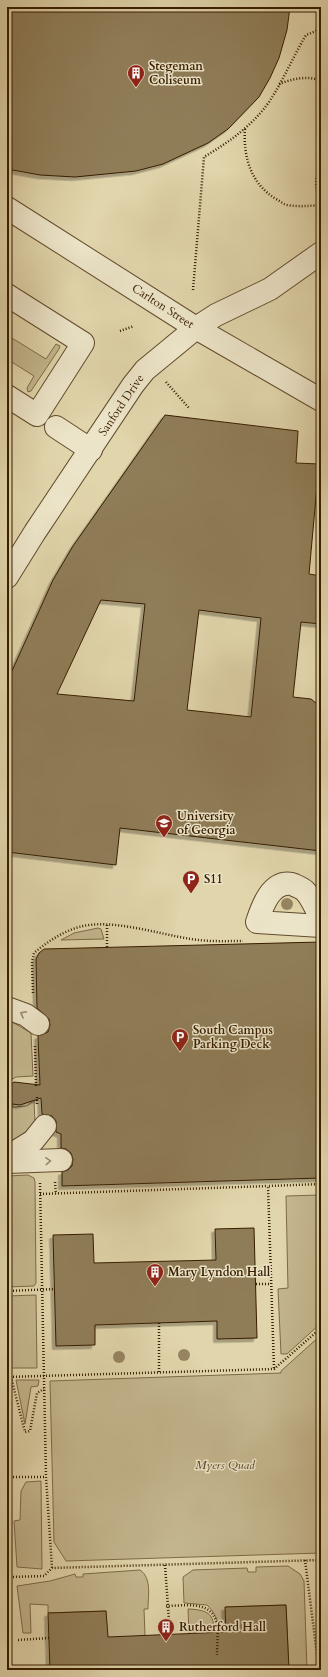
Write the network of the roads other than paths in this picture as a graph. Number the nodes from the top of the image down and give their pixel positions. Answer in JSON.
{"nodes":[{"id":1,"x":7,"y":208,"type":"edge"},
{"id":2,"x":321,"y":253,"type":"edge"},
{"id":3,"x":7,"y":295,"type":"edge"},
{"id":4,"x":196,"y":328,"type":"junction"},
{"id":5,"x":7,"y":396,"type":"edge"},
{"id":6,"x":321,"y":400,"type":"edge"},
{"id":7,"x":56,"y":427,"type":"dead end"},
{"id":8,"x":90,"y":450,"type":"junction"},
{"id":9,"x":7,"y":577,"type":"edge"},
{"id":10,"x":321,"y":918,"type":"edge"},
{"id":11,"x":318,"y":932,"type":"edge"},
{"id":12,"x":7,"y":1008,"type":"edge"},
{"id":13,"x":36,"y":1022,"type":"road end"},
{"id":14,"x":46,"y":1126,"type":"dead end"},
{"id":15,"x":7,"y":1157,"type":"edge"},
{"id":16,"x":61,"y":1160,"type":"dead end"},
{"id":17,"x":7,"y":1162,"type":"edge"}],
"edges":[{"from":1,"to":4,"type":"street","name":"Carlton Street"},
{"from":2,"to":4,"type":"street","name":"Sanford Drive"},
{"from":3,"to":5,"type":"street"},
{"from":4,"to":6,"type":"street","name":"Carlton Street"},
{"from":4,"to":8,"type":"street","name":"Sanford Drive"},
{"from":7,"to":8,"type":"street"},
{"from":8,"to":9,"type":"street","name":"Sanford Drive"},
{"from":10,"to":11,"type":"street"},
{"from":13,"to":12,"type":"street","one_way":true},
{"from":14,"to":15,"type":"street"},
{"from":17,"to":16,"type":"street","one_way":true}]}
